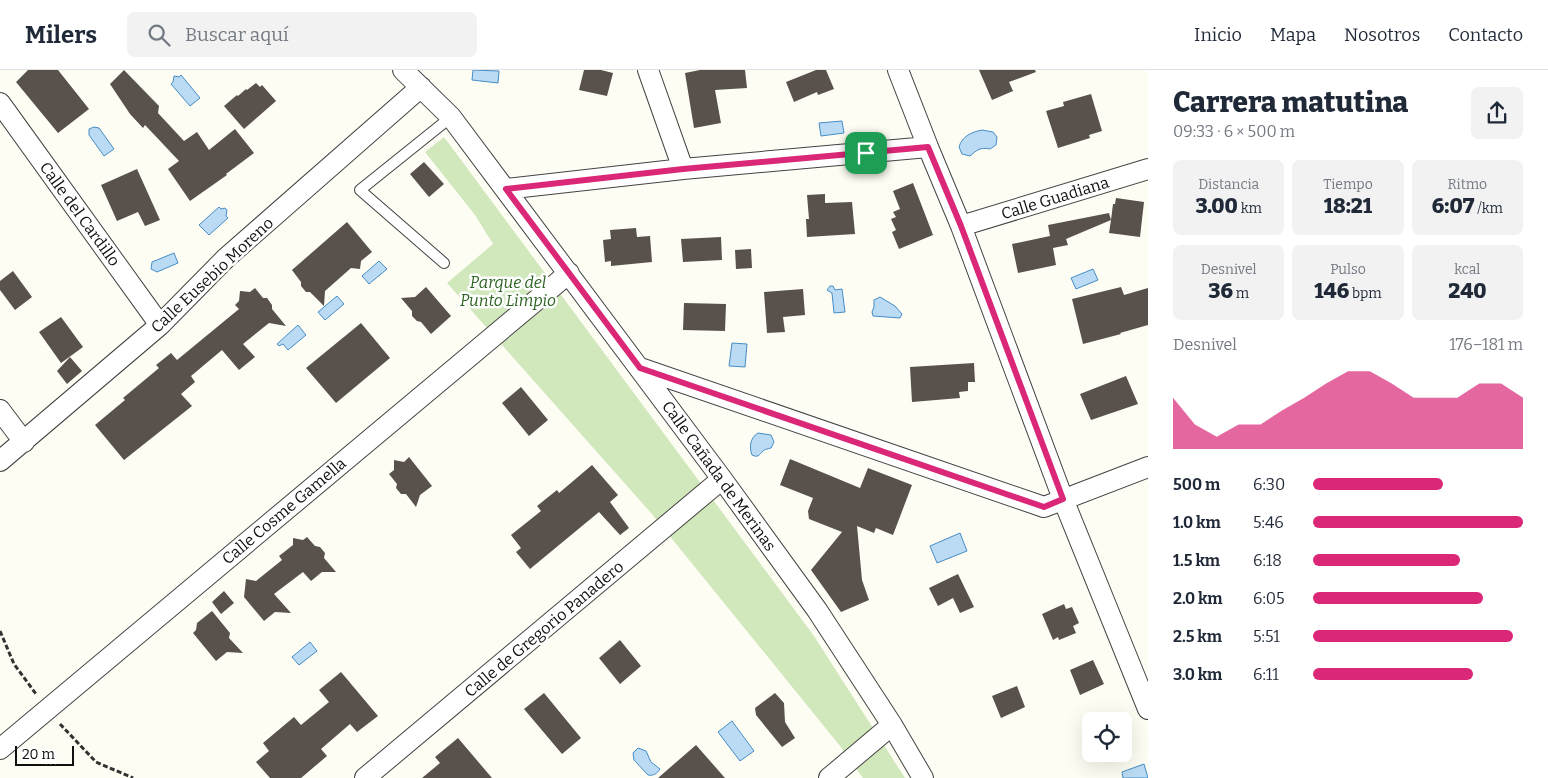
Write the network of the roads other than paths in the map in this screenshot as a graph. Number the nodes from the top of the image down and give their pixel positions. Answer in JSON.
{"nodes":[{"id":1,"x":404,"y":70,"type":"edge"},
{"id":2,"x":648,"y":70,"type":"edge"},
{"id":3,"x":898,"y":70,"type":"edge"},
{"id":4,"x":421,"y":86,"type":"junction"},
{"id":5,"x":0,"y":103,"type":"edge"},
{"id":6,"x":451,"y":117,"type":"junction"},
{"id":7,"x":928,"y":147,"type":"junction"},
{"id":8,"x":683,"y":169,"type":"junction"},
{"id":9,"x":1148,"y":170,"type":"edge"},
{"id":10,"x":506,"y":189,"type":"junction"},
{"id":11,"x":961,"y":226,"type":"junction"},
{"id":12,"x":444,"y":263,"type":"dead end"},
{"id":13,"x":569,"y":273,"type":"junction"},
{"id":14,"x":160,"y":325,"type":"junction"},
{"id":15,"x":640,"y":368,"type":"junction"},
{"id":16,"x":0,"y":410,"type":"edge"},
{"id":17,"x":24,"y":442,"type":"junction"},
{"id":18,"x":0,"y":461,"type":"edge"},
{"id":19,"x":1148,"y":467,"type":"edge"},
{"id":20,"x":722,"y":479,"type":"junction"},
{"id":21,"x":1063,"y":499,"type":"junction"},
{"id":22,"x":1148,"y":710,"type":"edge"},
{"id":23,"x":892,"y":725,"type":"junction"},
{"id":24,"x":0,"y":749,"type":"edge"},
{"id":25,"x":365,"y":778,"type":"edge"},
{"id":26,"x":830,"y":778,"type":"edge"},
{"id":27,"x":923,"y":778,"type":"edge"}],
"edges":[{"from":1,"to":4,"type":"street","name":"Calle Cañada de Merinas"},
{"from":2,"to":8,"type":"street"},
{"from":3,"to":7,"type":"street"},
{"from":4,"to":6,"type":"street","name":"Calle Cañada de Merinas"},
{"from":4,"to":14,"type":"street","name":"Calle Eusebio Moreno"},
{"from":5,"to":14,"type":"street","name":"Calle del Cardillo"},
{"from":6,"to":10,"type":"street","name":"Calle Cañada de Merinas"},
{"from":6,"to":12,"type":"lane"},
{"from":7,"to":8,"type":"street"},
{"from":7,"to":11,"type":"street"},
{"from":8,"to":10,"type":"street"},
{"from":9,"to":11,"type":"street","name":"Calle Guadiana"},
{"from":10,"to":13,"type":"street","name":"Calle Cañada de Merinas"},
{"from":11,"to":21,"type":"street"},
{"from":13,"to":15,"type":"street","name":"Calle Cañada de Merinas"},
{"from":13,"to":24,"type":"street","name":"Calle Cosme Gamella"},
{"from":14,"to":17,"type":"street","name":"Calle Eusebio Moreno"},
{"from":15,"to":20,"type":"street","name":"Calle Cañada de Merinas"},
{"from":15,"to":21,"type":"street"},
{"from":16,"to":17,"type":"street"},
{"from":17,"to":18,"type":"street","name":"Calle Eusebio Moreno"},
{"from":19,"to":21,"type":"street"},
{"from":20,"to":23,"type":"street","name":"Calle Cañada de Merinas"},
{"from":20,"to":25,"type":"street","name":"Calle de Gregorio Panadero"},
{"from":21,"to":22,"type":"street"},
{"from":23,"to":26,"type":"street"},
{"from":23,"to":27,"type":"street","name":"Calle Cañada de Merinas"}]}
